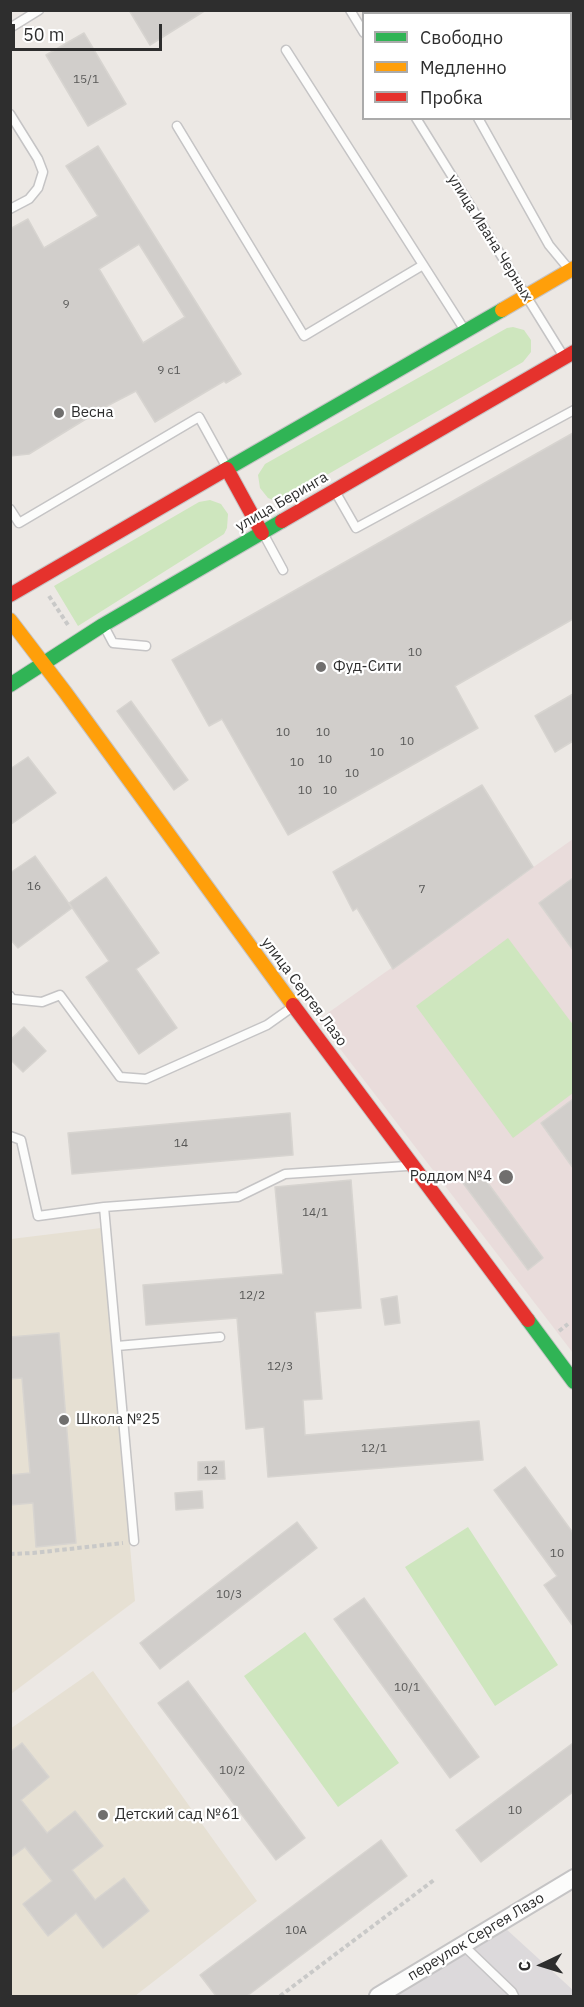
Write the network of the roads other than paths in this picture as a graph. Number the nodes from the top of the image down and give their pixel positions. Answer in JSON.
{"nodes":[{"id":1,"x":39,"y":10,"type":"edge"},
{"id":2,"x":350,"y":10,"type":"edge"},
{"id":3,"x":10,"y":28,"type":"edge"},
{"id":4,"x":362,"y":31,"type":"edge"},
{"id":5,"x":286,"y":50,"type":"dead end"},
{"id":6,"x":10,"y":114,"type":"edge"},
{"id":7,"x":417,"y":120,"type":"edge"},
{"id":8,"x":479,"y":120,"type":"edge"},
{"id":9,"x":177,"y":126,"type":"dead end"},
{"id":10,"x":10,"y":209,"type":"edge"},
{"id":11,"x":423,"y":265,"type":"junction"},
{"id":12,"x":572,"y":269,"type":"edge"},
{"id":13,"x":527,"y":296,"type":"junction"},
{"id":14,"x":465,"y":332,"type":"junction"},
{"id":15,"x":569,"y":354,"type":"edge"},
{"id":16,"x":573,"y":410,"type":"edge"},
{"id":17,"x":227,"y":469,"type":"junction"},
{"id":18,"x":335,"y":490,"type":"junction"},
{"id":19,"x":10,"y":509,"type":"edge"},
{"id":20,"x":262,"y":533,"type":"junction"},
{"id":21,"x":283,"y":570,"type":"dead end"},
{"id":22,"x":10,"y":595,"type":"edge"},
{"id":23,"x":10,"y":620,"type":"edge"},
{"id":24,"x":104,"y":626,"type":"junction"},
{"id":25,"x":146,"y":646,"type":"dead end"},
{"id":26,"x":44,"y":664,"type":"junction"},
{"id":27,"x":10,"y":685,"type":"edge"},
{"id":28,"x":10,"y":996,"type":"edge"},
{"id":29,"x":293,"y":1006,"type":"junction"},
{"id":30,"x":10,"y":1136,"type":"edge"},
{"id":31,"x":412,"y":1165,"type":"junction"},
{"id":32,"x":105,"y":1207,"type":"junction"},
{"id":33,"x":220,"y":1337,"type":"dead end"},
{"id":34,"x":117,"y":1346,"type":"junction"},
{"id":35,"x":573,"y":1382,"type":"edge"},
{"id":36,"x":134,"y":1541,"type":"road end"},
{"id":37,"x":573,"y":1878,"type":"edge"},
{"id":38,"x":463,"y":1945,"type":"junction"},
{"id":39,"x":378,"y":1996,"type":"edge"},
{"id":40,"x":514,"y":1996,"type":"edge"}],
"edges":[{"from":1,"to":3,"type":"lane"},
{"from":2,"to":4,"type":"lane"},
{"from":5,"to":11,"type":"lane"},
{"from":6,"to":10,"type":"lane"},
{"from":7,"to":13,"type":"lane","name":"улица Ивана Черных"},
{"from":8,"to":12,"type":"lane"},
{"from":9,"to":11,"type":"lane"},
{"from":11,"to":14,"type":"lane"},
{"from":12,"to":13,"type":"street"},
{"from":13,"to":14,"type":"street"},
{"from":13,"to":15,"type":"lane","name":"улица Ивана Черных"},
{"from":14,"to":17,"type":"street"},
{"from":15,"to":18,"type":"street","name":"улица Беринга"},
{"from":16,"to":18,"type":"lane"},
{"from":17,"to":19,"type":"lane"},
{"from":17,"to":20,"type":"street"},
{"from":17,"to":22,"type":"street"},
{"from":18,"to":20,"type":"street","name":"улица Беринга"},
{"from":20,"to":21,"type":"lane"},
{"from":20,"to":24,"type":"street","name":"улица Беринга"},
{"from":23,"to":26,"type":"street","name":"улица Сергея Лазо"},
{"from":24,"to":25,"type":"lane"},
{"from":24,"to":26,"type":"street","name":"улица Беринга"},
{"from":26,"to":27,"type":"street","name":"улица Беринга"},
{"from":26,"to":29,"type":"street","name":"улица Сергея Лазо"},
{"from":28,"to":29,"type":"lane"},
{"from":29,"to":31,"type":"street","name":"улица Сергея Лазо"},
{"from":30,"to":32,"type":"lane"},
{"from":31,"to":32,"type":"lane"},
{"from":31,"to":35,"type":"street","name":"улица Сергея Лазо"},
{"from":32,"to":34,"type":"lane"},
{"from":33,"to":34,"type":"lane"},
{"from":34,"to":36,"type":"lane"},
{"from":37,"to":38,"type":"street","name":"переулок Сергея Лазо"},
{"from":38,"to":39,"type":"street","name":"переулок Сергея Лазо"},
{"from":38,"to":40,"type":"lane"}]}
